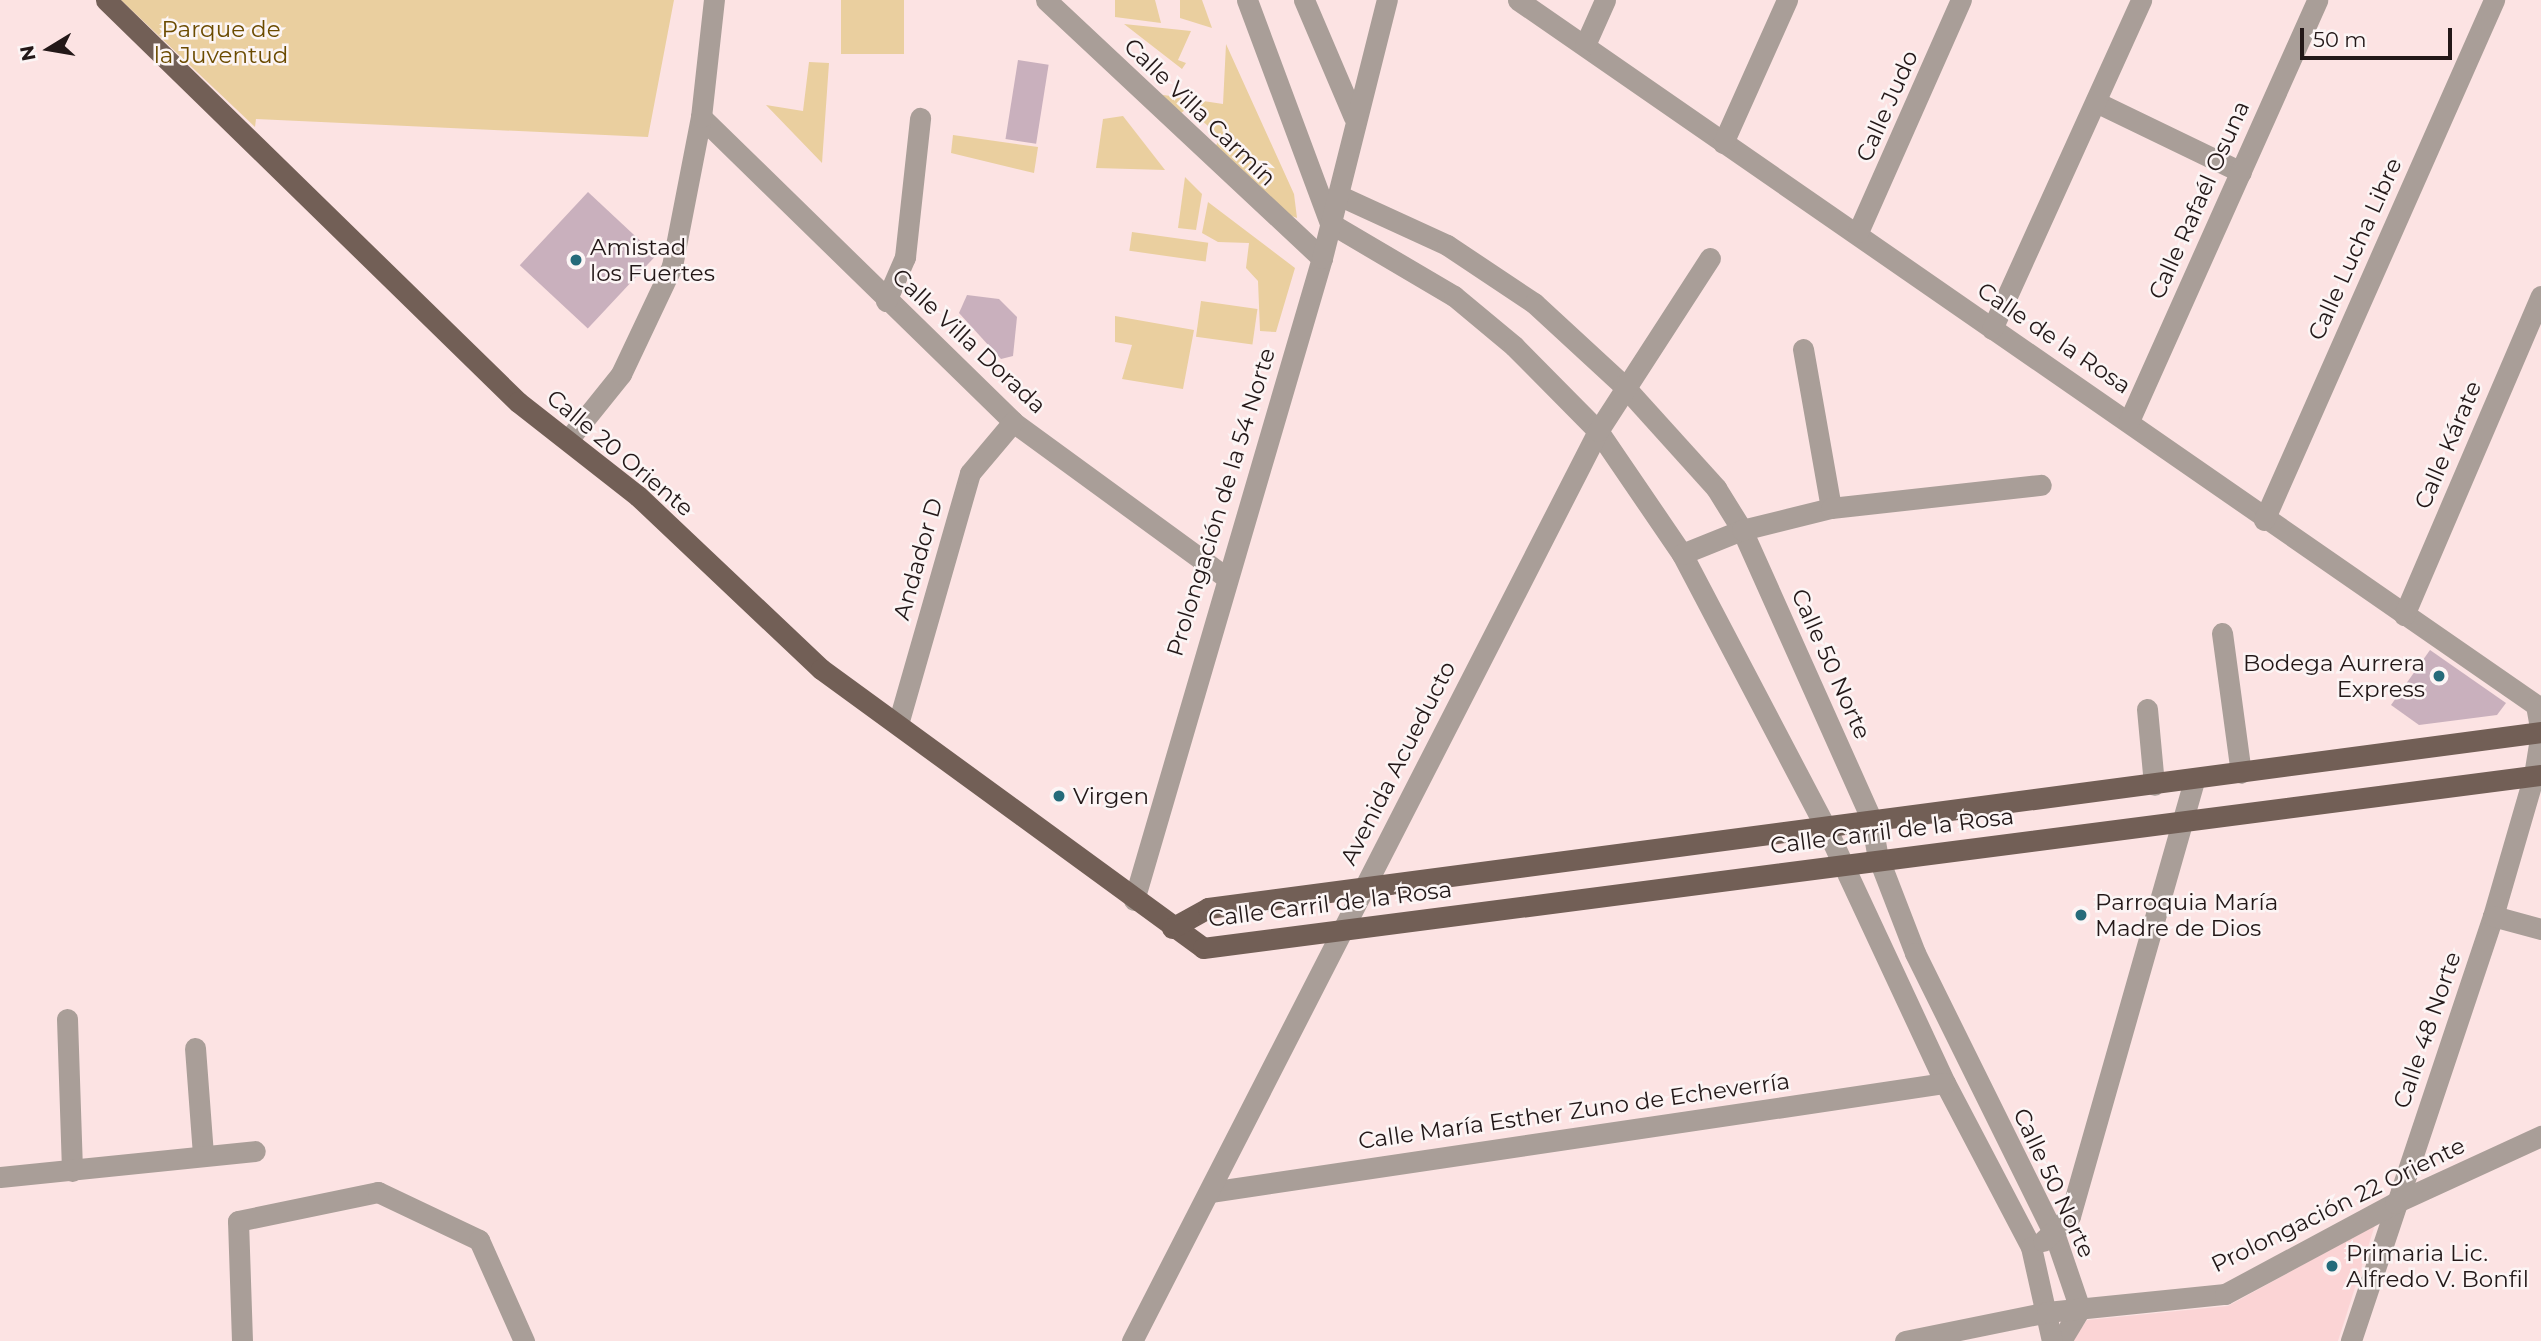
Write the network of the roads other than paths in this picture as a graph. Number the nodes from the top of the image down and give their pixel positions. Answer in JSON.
{"nodes":[{"id":1,"x":106,"y":0,"type":"edge"},
{"id":2,"x":714,"y":0,"type":"edge"},
{"id":3,"x":1046,"y":0,"type":"edge"},
{"id":4,"x":1247,"y":0,"type":"edge"},
{"id":5,"x":1304,"y":0,"type":"edge"},
{"id":6,"x":1387,"y":0,"type":"edge"},
{"id":7,"x":1518,"y":0,"type":"edge"},
{"id":8,"x":1605,"y":0,"type":"edge"},
{"id":9,"x":1787,"y":0,"type":"edge"},
{"id":10,"x":1961,"y":0,"type":"edge"},
{"id":11,"x":2141,"y":0,"type":"edge"},
{"id":12,"x":2317,"y":0,"type":"edge"},
{"id":13,"x":2494,"y":0,"type":"edge"},
{"id":14,"x":1585,"y":45,"type":"junction"},
{"id":15,"x":2096,"y":103,"type":"junction"},
{"id":16,"x":701,"y":117,"type":"junction"},
{"id":17,"x":1354,"y":117,"type":"junction"},
{"id":18,"x":920,"y":118,"type":"dead end"},
{"id":19,"x":1723,"y":143,"type":"junction"},
{"id":20,"x":2241,"y":172,"type":"junction"},
{"id":21,"x":1338,"y":195,"type":"junction"},
{"id":22,"x":1331,"y":223,"type":"junction"},
{"id":23,"x":1858,"y":232,"type":"junction"},
{"id":24,"x":1322,"y":258,"type":"junction"},
{"id":25,"x":1710,"y":258,"type":"dead end"},
{"id":26,"x":2541,"y":296,"type":"edge"},
{"id":27,"x":886,"y":301,"type":"junction"},
{"id":28,"x":1993,"y":329,"type":"junction"},
{"id":29,"x":1803,"y":349,"type":"dead end"},
{"id":30,"x":1623,"y":385,"type":"junction"},
{"id":31,"x":2129,"y":421,"type":"junction"},
{"id":32,"x":1013,"y":422,"type":"junction"},
{"id":33,"x":1598,"y":431,"type":"junction"},
{"id":34,"x":568,"y":440,"type":"junction"},
{"id":35,"x":2041,"y":485,"type":"dead end"},
{"id":36,"x":1831,"y":508,"type":"junction"},
{"id":37,"x":2264,"y":520,"type":"junction"},
{"id":38,"x":1742,"y":530,"type":"junction"},
{"id":39,"x":1682,"y":554,"type":"junction"},
{"id":40,"x":1224,"y":576,"type":"junction"},
{"id":41,"x":2404,"y":615,"type":"junction"},
{"id":42,"x":2222,"y":633,"type":"dead end"},
{"id":43,"x":2539,"y":700,"type":"edge"},
{"id":44,"x":2147,"y":709,"type":"dead end"},
{"id":45,"x":898,"y":724,"type":"junction"},
{"id":46,"x":2541,"y":732,"type":"edge"},
{"id":47,"x":2241,"y":773,"type":"junction"},
{"id":48,"x":2537,"y":775,"type":"edge"},
{"id":49,"x":2193,"y":780,"type":"junction"},
{"id":50,"x":2154,"y":785,"type":"junction"},
{"id":51,"x":1871,"y":819,"type":"junction"},
{"id":52,"x":2185,"y":825,"type":"junction"},
{"id":53,"x":1827,"y":830,"type":"junction"},
{"id":54,"x":1878,"y":857,"type":"junction"},
{"id":55,"x":1839,"y":863,"type":"junction"},
{"id":56,"x":1363,"y":890,"type":"junction"},
{"id":57,"x":1134,"y":900,"type":"junction"},
{"id":58,"x":2493,"y":916,"type":"junction"},
{"id":59,"x":1172,"y":928,"type":"junction"},
{"id":60,"x":2541,"y":929,"type":"edge"},
{"id":61,"x":1342,"y":930,"type":"junction"},
{"id":62,"x":67,"y":1019,"type":"dead end"},
{"id":63,"x":195,"y":1048,"type":"dead end"},
{"id":64,"x":1945,"y":1083,"type":"junction"},
{"id":65,"x":2541,"y":1136,"type":"edge"},
{"id":66,"x":255,"y":1151,"type":"dead end"},
{"id":67,"x":203,"y":1156,"type":"junction"},
{"id":68,"x":72,"y":1171,"type":"junction"},
{"id":69,"x":0,"y":1177,"type":"edge"},
{"id":70,"x":1210,"y":1192,"type":"junction"},
{"id":71,"x":2395,"y":1203,"type":"junction"},
{"id":72,"x":2055,"y":1236,"type":"junction"},
{"id":73,"x":2031,"y":1247,"type":"junction"},
{"id":74,"x":2080,"y":1309,"type":"junction"},
{"id":75,"x":2047,"y":1312,"type":"junction"},
{"id":76,"x":242,"y":1341,"type":"edge"},
{"id":77,"x":524,"y":1341,"type":"edge"},
{"id":78,"x":1132,"y":1341,"type":"edge"},
{"id":79,"x":1905,"y":1341,"type":"edge"},
{"id":80,"x":2052,"y":1341,"type":"edge"},
{"id":81,"x":2061,"y":1341,"type":"edge"},
{"id":82,"x":2351,"y":1341,"type":"edge"}],
"edges":[{"from":1,"to":34,"type":"main road","name":"Calle 20 Oriente"},
{"from":2,"to":16,"type":"street"},
{"from":3,"to":24,"type":"street","name":"Calle Villa Carmín"},
{"from":4,"to":22,"type":"street"},
{"from":5,"to":17,"type":"street"},
{"from":6,"to":17,"type":"street","name":"Prolongación de la 54 Norte"},
{"from":7,"to":14,"type":"street","name":"Calle de la Rosa"},
{"from":8,"to":14,"type":"street"},
{"from":9,"to":19,"type":"street"},
{"from":10,"to":23,"type":"street","name":"Calle Judo"},
{"from":11,"to":15,"type":"street"},
{"from":12,"to":20,"type":"street","name":"Calle Rafaél Osuna"},
{"from":13,"to":37,"type":"street","name":"Calle Lucha Libre"},
{"from":14,"to":19,"type":"street","name":"Calle de la Rosa"},
{"from":15,"to":20,"type":"street"},
{"from":15,"to":28,"type":"street"},
{"from":16,"to":27,"type":"street","name":"Calle Villa Dorada"},
{"from":16,"to":34,"type":"street"},
{"from":17,"to":21,"type":"street","name":"Prolongación de la 54 Norte"},
{"from":18,"to":27,"type":"street"},
{"from":19,"to":23,"type":"street","name":"Calle de la Rosa"},
{"from":20,"to":31,"type":"street","name":"Calle Rafaél Osuna"},
{"from":21,"to":22,"type":"street","name":"Prolongación de la 54 Norte"},
{"from":21,"to":30,"type":"street","name":"Calle 50 Norte"},
{"from":22,"to":24,"type":"street","name":"Prolongación de la 54 Norte"},
{"from":22,"to":33,"type":"street","name":"Calle 50 Norte"},
{"from":23,"to":28,"type":"street","name":"Calle de la Rosa"},
{"from":24,"to":40,"type":"street","name":"Prolongación de la 54 Norte"},
{"from":25,"to":30,"type":"street","name":"Avenida Acueducto"},
{"from":26,"to":41,"type":"street","name":"Calle Kárate"},
{"from":27,"to":32,"type":"street","name":"Calle Villa Dorada"},
{"from":28,"to":31,"type":"street","name":"Calle de la Rosa"},
{"from":29,"to":36,"type":"street"},
{"from":30,"to":33,"type":"street","name":"Avenida Acueducto"},
{"from":30,"to":38,"type":"street","name":"Calle 50 Norte"},
{"from":31,"to":37,"type":"street","name":"Calle de la Rosa"},
{"from":32,"to":40,"type":"street","name":"Calle Villa Dorada"},
{"from":32,"to":45,"type":"street","name":"Andador D"},
{"from":33,"to":39,"type":"street","name":"Calle 50 Norte"},
{"from":33,"to":56,"type":"street","name":"Avenida Acueducto"},
{"from":34,"to":45,"type":"main road","name":"Calle 20 Oriente"},
{"from":35,"to":36,"type":"street"},
{"from":36,"to":38,"type":"street"},
{"from":37,"to":41,"type":"street","name":"Calle de la Rosa"},
{"from":38,"to":39,"type":"street"},
{"from":38,"to":51,"type":"street","name":"Calle 50 Norte"},
{"from":39,"to":53,"type":"street","name":"Calle 50 Norte"},
{"from":40,"to":57,"type":"street","name":"Prolongación de la 54 Norte"},
{"from":41,"to":43,"type":"street","name":"Calle de la Rosa"},
{"from":42,"to":47,"type":"street"},
{"from":43,"to":46,"type":"street","name":"Calle de la Rosa"},
{"from":44,"to":50,"type":"street"},
{"from":45,"to":57,"type":"main road","name":"Calle 20 Oriente"},
{"from":46,"to":47,"type":"main road","name":"Calle Carril de la Rosa"},
{"from":46,"to":48,"type":"street","name":"Calle 48 Norte"},
{"from":47,"to":49,"type":"main road","name":"Calle Carril de la Rosa"},
{"from":48,"to":52,"type":"main road","name":"Calle Carril de la Rosa"},
{"from":48,"to":58,"type":"street","name":"Calle 48 Norte"},
{"from":49,"to":50,"type":"main road","name":"Calle Carril de la Rosa"},
{"from":49,"to":52,"type":"street"},
{"from":50,"to":51,"type":"main road","name":"Calle Carril de la Rosa"},
{"from":51,"to":53,"type":"main road","name":"Calle Carril de la Rosa"},
{"from":51,"to":54,"type":"street","name":"Calle 50 Norte"},
{"from":52,"to":54,"type":"main road","name":"Calle Carril de la Rosa"},
{"from":52,"to":72,"type":"street"},
{"from":53,"to":55,"type":"street","name":"Calle 50 Norte"},
{"from":53,"to":56,"type":"main road","name":"Calle Carril de la Rosa"},
{"from":54,"to":55,"type":"main road","name":"Calle Carril de la Rosa"},
{"from":54,"to":72,"type":"street","name":"Calle 50 Norte"},
{"from":55,"to":61,"type":"main road","name":"Calle Carril de la Rosa"},
{"from":55,"to":64,"type":"street","name":"Calle 50 Norte"},
{"from":56,"to":59,"type":"main road","name":"Calle Carril de la Rosa"},
{"from":56,"to":61,"type":"street","name":"Avenida Acueducto"},
{"from":57,"to":59,"type":"main road","name":"Calle 20 Oriente"},
{"from":58,"to":60,"type":"street"},
{"from":58,"to":71,"type":"street","name":"Calle 48 Norte"},
{"from":59,"to":61,"type":"main road","name":"Calle Carril de la Rosa"},
{"from":61,"to":70,"type":"street","name":"Avenida Acueducto"},
{"from":62,"to":68,"type":"street"},
{"from":63,"to":67,"type":"street"},
{"from":64,"to":70,"type":"street","name":"Calle María Esther Zuno de Echeverría"},
{"from":64,"to":73,"type":"street","name":"Calle 50 Norte"},
{"from":65,"to":71,"type":"street","name":"Prolongación 22 Oriente"},
{"from":66,"to":67,"type":"street"},
{"from":67,"to":68,"type":"street"},
{"from":68,"to":69,"type":"street"},
{"from":70,"to":78,"type":"street","name":"Avenida Acueducto"},
{"from":71,"to":74,"type":"street","name":"Prolongación 22 Oriente"},
{"from":71,"to":82,"type":"street","name":"Calle 48 Norte"},
{"from":72,"to":73,"type":"street"},
{"from":72,"to":74,"type":"street","name":"Calle 50 Norte"},
{"from":73,"to":75,"type":"street","name":"Calle 50 Norte"},
{"from":74,"to":75,"type":"street","name":"Prolongación 22 Oriente"},
{"from":74,"to":81,"type":"street"},
{"from":75,"to":79,"type":"street","name":"Prolongación 22 Oriente"},
{"from":75,"to":80,"type":"street","name":"Calle 50 Norte"},
{"from":76,"to":77,"type":"street"}]}
